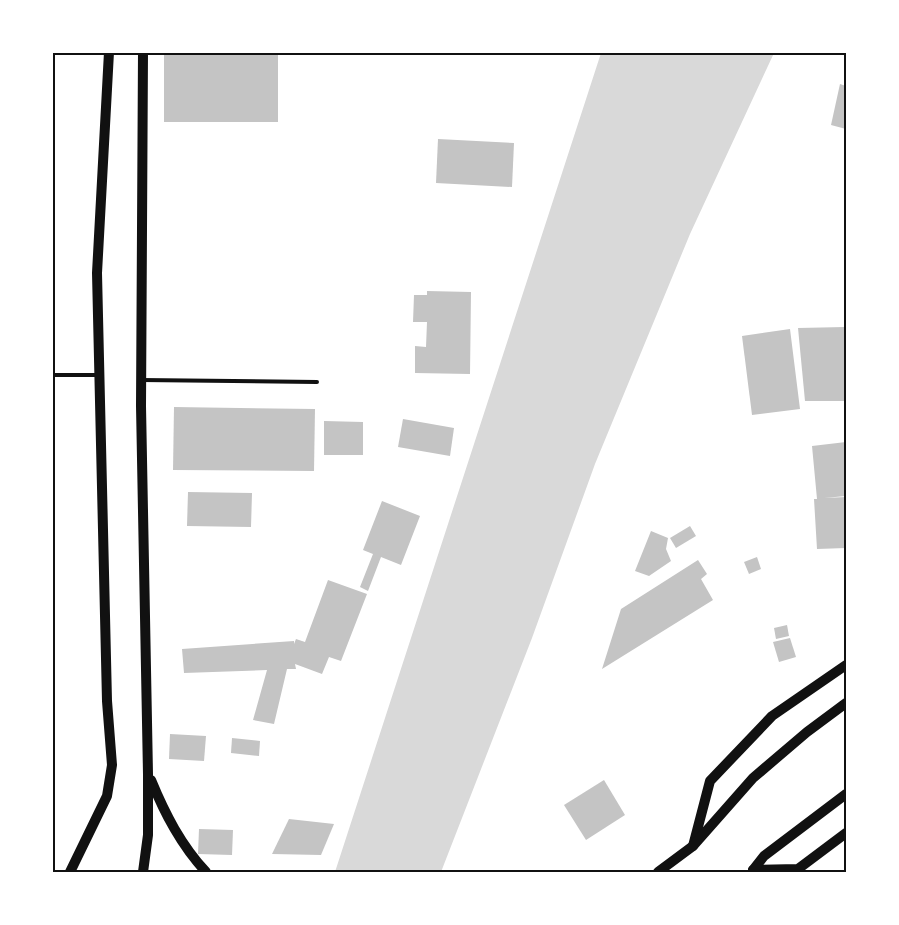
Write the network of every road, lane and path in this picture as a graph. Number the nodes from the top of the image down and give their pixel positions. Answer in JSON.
{"nodes":[{"id":1,"x":109,"y":52,"type":"edge"},
{"id":2,"x":143,"y":52,"type":"edge"},
{"id":3,"x":52,"y":375,"type":"edge"},
{"id":4,"x":100,"y":375,"type":"junction"},
{"id":5,"x":141,"y":380,"type":"junction"},
{"id":6,"x":317,"y":382,"type":"dead end"},
{"id":7,"x":846,"y":665,"type":"edge"},
{"id":8,"x":846,"y":704,"type":"edge"},
{"id":9,"x":148,"y":774,"type":"junction"},
{"id":10,"x":846,"y":794,"type":"edge"},
{"id":11,"x":846,"y":833,"type":"edge"},
{"id":12,"x":693,"y":846,"type":"junction"},
{"id":13,"x":753,"y":871,"type":"edge"},
{"id":14,"x":798,"y":871,"type":"edge"},
{"id":15,"x":70,"y":873,"type":"edge"},
{"id":16,"x":142,"y":873,"type":"edge"},
{"id":17,"x":206,"y":873,"type":"edge"},
{"id":18,"x":658,"y":873,"type":"edge"}],
"edges":[{"from":1,"to":4,"type":"main road"},
{"from":2,"to":5,"type":"main road"},
{"from":3,"to":4,"type":"lane"},
{"from":4,"to":15,"type":"main road"},
{"from":5,"to":6,"type":"lane"},
{"from":5,"to":9,"type":"main road"},
{"from":7,"to":12,"type":"main road"},
{"from":8,"to":12,"type":"main road"},
{"from":9,"to":16,"type":"main road"},
{"from":9,"to":17,"type":"main road"},
{"from":10,"to":13,"type":"main road"},
{"from":11,"to":14,"type":"main road"},
{"from":12,"to":18,"type":"main road"},
{"from":13,"to":14,"type":"main road"}]}
